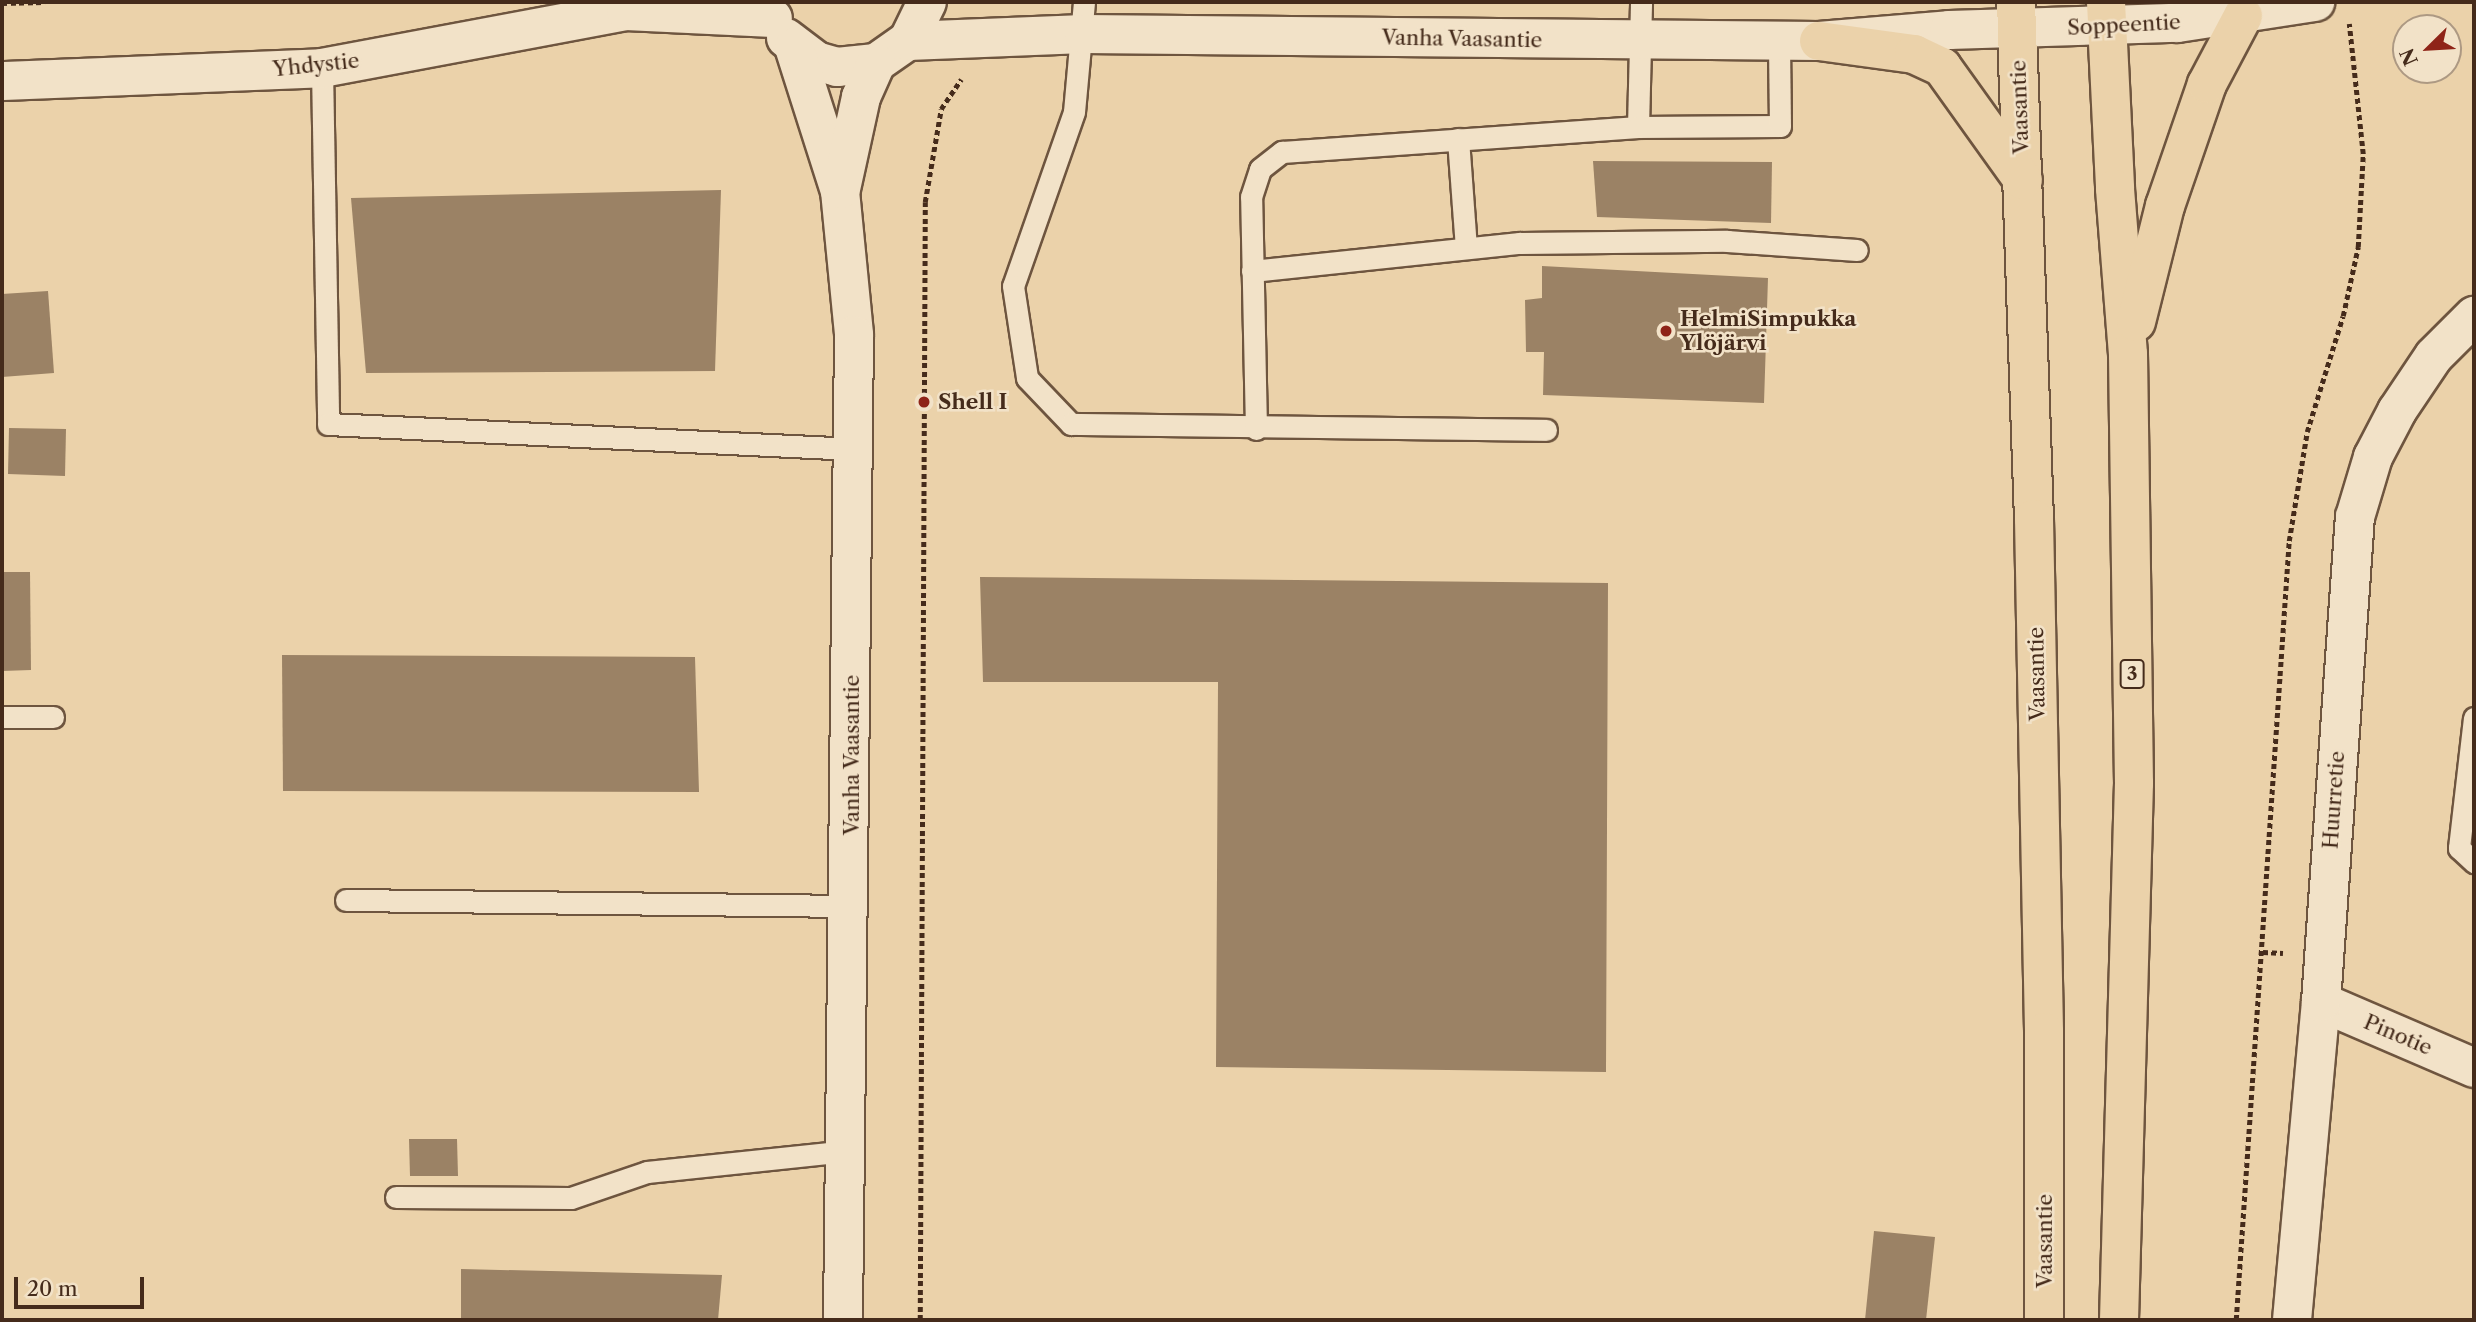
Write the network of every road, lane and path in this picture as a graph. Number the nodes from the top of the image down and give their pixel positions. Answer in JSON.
{"nodes":[{"id":1,"x":45,"y":2,"type":"edge"},
{"id":2,"x":927,"y":2,"type":"edge"},
{"id":3,"x":1641,"y":2,"type":"edge"},
{"id":4,"x":2315,"y":2,"type":"edge"},
{"id":5,"x":2,"y":3,"type":"edge"},
{"id":6,"x":632,"y":7,"type":"edge"},
{"id":7,"x":2016,"y":15,"type":"edge"},
{"id":8,"x":2107,"y":15,"type":"edge"},
{"id":9,"x":2243,"y":16,"type":"junction"},
{"id":10,"x":1084,"y":18,"type":"edge"},
{"id":11,"x":778,"y":22,"type":"edge"},
{"id":12,"x":2349,"y":23,"type":"dead end"},
{"id":13,"x":1002,"y":36,"type":"junction"},
{"id":14,"x":908,"y":41,"type":"junction"},
{"id":15,"x":1640,"y":41,"type":"junction"},
{"id":16,"x":1779,"y":41,"type":"junction"},
{"id":17,"x":1819,"y":41,"type":"junction"},
{"id":18,"x":876,"y":63,"type":"junction"},
{"id":19,"x":322,"y":68,"type":"junction"},
{"id":20,"x":2,"y":81,"type":"edge"},
{"id":21,"x":1639,"y":127,"type":"junction"},
{"id":22,"x":1458,"y":139,"type":"junction"},
{"id":23,"x":2023,"y":180,"type":"junction"},
{"id":24,"x":840,"y":191,"type":"junction"},
{"id":25,"x":1466,"y":248,"type":"junction"},
{"id":26,"x":1857,"y":250,"type":"dead end"},
{"id":27,"x":1252,"y":271,"type":"junction"},
{"id":28,"x":2474,"y":316,"type":"edge"},
{"id":29,"x":2128,"y":354,"type":"junction"},
{"id":30,"x":1256,"y":429,"type":"junction"},
{"id":31,"x":1546,"y":430,"type":"dead end"},
{"id":32,"x":855,"y":449,"type":"junction"},
{"id":33,"x":53,"y":716,"type":"dead end"},
{"id":34,"x":2,"y":718,"type":"edge"},
{"id":35,"x":2474,"y":718,"type":"edge"},
{"id":36,"x":2474,"y":862,"type":"edge"},
{"id":37,"x":346,"y":900,"type":"dead end"},
{"id":38,"x":851,"y":905,"type":"junction"},
{"id":39,"x":2321,"y":1002,"type":"junction"},
{"id":40,"x":2474,"y":1068,"type":"edge"},
{"id":41,"x":846,"y":1151,"type":"junction"},
{"id":42,"x":396,"y":1197,"type":"dead end"},
{"id":43,"x":844,"y":1320,"type":"edge"},
{"id":44,"x":920,"y":1320,"type":"edge"},
{"id":45,"x":2045,"y":1320,"type":"edge"},
{"id":46,"x":2119,"y":1320,"type":"edge"},
{"id":47,"x":2235,"y":1320,"type":"edge"},
{"id":48,"x":2292,"y":1320,"type":"edge"}],
"edges":[{"from":1,"to":5,"type":"path"},
{"from":2,"to":14,"type":"main road"},
{"from":3,"to":15,"type":"lane"},
{"from":4,"to":9,"type":"main road","name":"Soppeentie"},
{"from":6,"to":11,"type":"main road","name":"Yhdystie"},
{"from":6,"to":19,"type":"main road","name":"Yhdystie"},
{"from":7,"to":8,"type":"main road","name":"Soppeentie"},
{"from":7,"to":17,"type":"main road","name":"Vanha Vaasantie"},
{"from":7,"to":23,"type":"highway","name":"Vaasantie"},
{"from":8,"to":9,"type":"main road","name":"Soppeentie"},
{"from":8,"to":29,"type":"highway","number":"3"},
{"from":9,"to":29,"type":"highway"},
{"from":10,"to":13,"type":"main road","name":"Vanha Vaasantie"},
{"from":10,"to":15,"type":"main road","name":"Vanha Vaasantie"},
{"from":10,"to":30,"type":"lane"},
{"from":11,"to":18,"type":"main road"},
{"from":11,"to":24,"type":"main road","name":"Vanha Vaasantie"},
{"from":12,"to":47,"type":"path"},
{"from":13,"to":14,"type":"main road","name":"Vanha Vaasantie"},
{"from":13,"to":44,"type":"path"},
{"from":14,"to":18,"type":"main road"},
{"from":15,"to":16,"type":"main road","name":"Vanha Vaasantie"},
{"from":15,"to":21,"type":"lane"},
{"from":16,"to":17,"type":"main road","name":"Vanha Vaasantie"},
{"from":16,"to":21,"type":"lane"},
{"from":17,"to":23,"type":"highway"},
{"from":18,"to":24,"type":"main road","name":"Vanha Vaasantie"},
{"from":19,"to":20,"type":"main road","name":"Yhdystie"},
{"from":19,"to":32,"type":"lane"},
{"from":21,"to":22,"type":"lane"},
{"from":22,"to":25,"type":"lane"},
{"from":22,"to":27,"type":"lane"},
{"from":23,"to":45,"type":"highway","name":"Vaasantie"},
{"from":24,"to":32,"type":"main road","name":"Vanha Vaasantie"},
{"from":25,"to":26,"type":"lane"},
{"from":25,"to":27,"type":"lane"},
{"from":27,"to":30,"type":"lane"},
{"from":28,"to":39,"type":"main road","name":"Huurretie"},
{"from":29,"to":46,"type":"highway","number":"3"},
{"from":30,"to":31,"type":"lane"},
{"from":32,"to":38,"type":"main road","name":"Vanha Vaasantie"},
{"from":33,"to":34,"type":"lane"},
{"from":35,"to":36,"type":"lane"},
{"from":37,"to":38,"type":"lane"},
{"from":38,"to":41,"type":"main road","name":"Vanha Vaasantie"},
{"from":39,"to":40,"type":"main road","name":"Pinotie"},
{"from":39,"to":48,"type":"main road","name":"Huurretie"},
{"from":41,"to":42,"type":"lane"},
{"from":41,"to":43,"type":"main road","name":"Vanha Vaasantie"}]}
